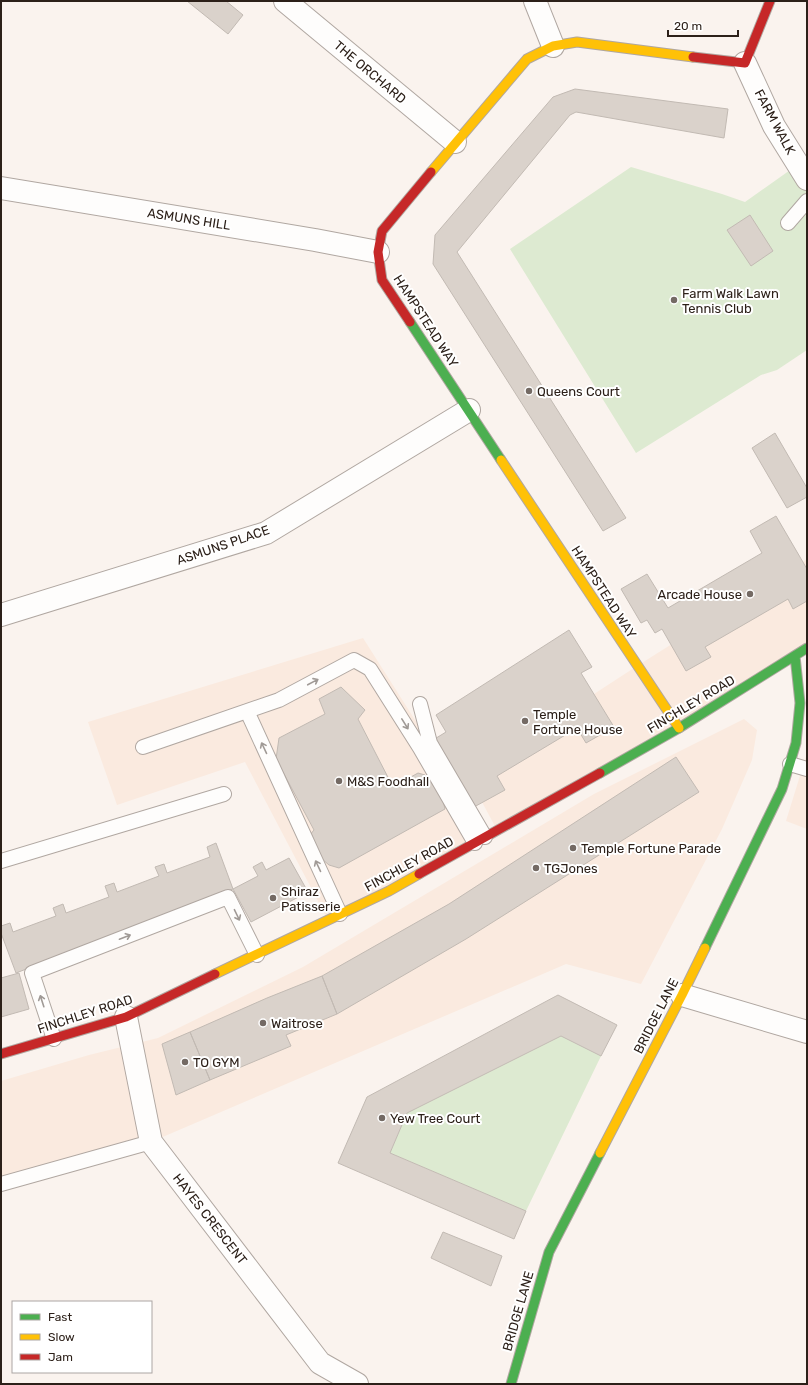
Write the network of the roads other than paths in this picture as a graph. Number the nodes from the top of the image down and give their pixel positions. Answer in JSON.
{"nodes":[{"id":1,"x":285,"y":1,"type":"edge"},
{"id":2,"x":535,"y":1,"type":"edge"},
{"id":3,"x":770,"y":1,"type":"edge"},
{"id":4,"x":553,"y":46,"type":"junction"},
{"id":5,"x":745,"y":63,"type":"junction"},
{"id":6,"x":455,"y":142,"type":"junction"},
{"id":7,"x":807,"y":179,"type":"edge"},
{"id":8,"x":1,"y":188,"type":"edge"},
{"id":9,"x":807,"y":201,"type":"edge"},
{"id":10,"x":788,"y":223,"type":"dead end"},
{"id":11,"x":378,"y":252,"type":"junction"},
{"id":12,"x":469,"y":410,"type":"junction"},
{"id":13,"x":1,"y":614,"type":"edge"},
{"id":14,"x":807,"y":648,"type":"edge"},
{"id":15,"x":795,"y":656,"type":"junction"},
{"id":16,"x":420,"y":704,"type":"dead end"},
{"id":17,"x":247,"y":711,"type":"junction"},
{"id":18,"x":679,"y":728,"type":"junction"},
{"id":19,"x":143,"y":747,"type":"dead end"},
{"id":20,"x":790,"y":764,"type":"junction"},
{"id":21,"x":807,"y":769,"type":"edge"},
{"id":22,"x":224,"y":794,"type":"dead end"},
{"id":23,"x":480,"y":840,"type":"junction"},
{"id":24,"x":1,"y":861,"type":"edge"},
{"id":25,"x":340,"y":914,"type":"junction"},
{"id":26,"x":257,"y":954,"type":"junction"},
{"id":27,"x":682,"y":995,"type":"junction"},
{"id":28,"x":126,"y":1017,"type":"junction"},
{"id":29,"x":807,"y":1032,"type":"edge"},
{"id":30,"x":54,"y":1039,"type":"junction"},
{"id":31,"x":1,"y":1054,"type":"edge"},
{"id":32,"x":151,"y":1142,"type":"junction"},
{"id":33,"x":1,"y":1184,"type":"edge"},
{"id":34,"x":357,"y":1384,"type":"edge"},
{"id":35,"x":511,"y":1384,"type":"edge"}],
"edges":[{"from":1,"to":6,"type":"street","name":"THE ORCHARD"},
{"from":2,"to":4,"type":"street"},
{"from":3,"to":5,"type":"street"},
{"from":4,"to":5,"type":"street","name":"HAMPSTEAD WAY"},
{"from":4,"to":6,"type":"street","name":"HAMPSTEAD WAY"},
{"from":5,"to":7,"type":"street","name":"FARM WALK"},
{"from":6,"to":11,"type":"street","name":"HAMPSTEAD WAY"},
{"from":8,"to":11,"type":"street","name":"ASMUNS HILL"},
{"from":9,"to":10,"type":"lane"},
{"from":11,"to":12,"type":"street","name":"HAMPSTEAD WAY"},
{"from":12,"to":13,"type":"street","name":"ASMUNS PLACE"},
{"from":12,"to":18,"type":"street","name":"HAMPSTEAD WAY"},
{"from":14,"to":15,"type":"street","name":"FINCHLEY ROAD"},
{"from":15,"to":18,"type":"street","name":"FINCHLEY ROAD"},
{"from":15,"to":20,"type":"street","name":"BRIDGE LANE"},
{"from":16,"to":23,"type":"lane"},
{"from":17,"to":19,"type":"lane"},
{"from":17,"to":23,"type":"lane","one_way":true},
{"from":25,"to":17,"type":"lane","one_way":true},
{"from":18,"to":23,"type":"street","name":"FINCHLEY ROAD"},
{"from":20,"to":21,"type":"lane"},
{"from":20,"to":27,"type":"street","name":"BRIDGE LANE"},
{"from":22,"to":24,"type":"lane"},
{"from":23,"to":25,"type":"street","name":"FINCHLEY ROAD"},
{"from":25,"to":26,"type":"street","name":"FINCHLEY ROAD"},
{"from":26,"to":28,"type":"street","name":"FINCHLEY ROAD"},
{"from":30,"to":26,"type":"lane","one_way":true},
{"from":27,"to":29,"type":"street"},
{"from":27,"to":35,"type":"street","name":"BRIDGE LANE"},
{"from":28,"to":30,"type":"street","name":"FINCHLEY ROAD"},
{"from":28,"to":32,"type":"street","name":"HAYES CRESCENT"},
{"from":30,"to":31,"type":"street","name":"FINCHLEY ROAD"},
{"from":32,"to":33,"type":"lane"},
{"from":32,"to":34,"type":"street","name":"HAYES CRESCENT"}]}
